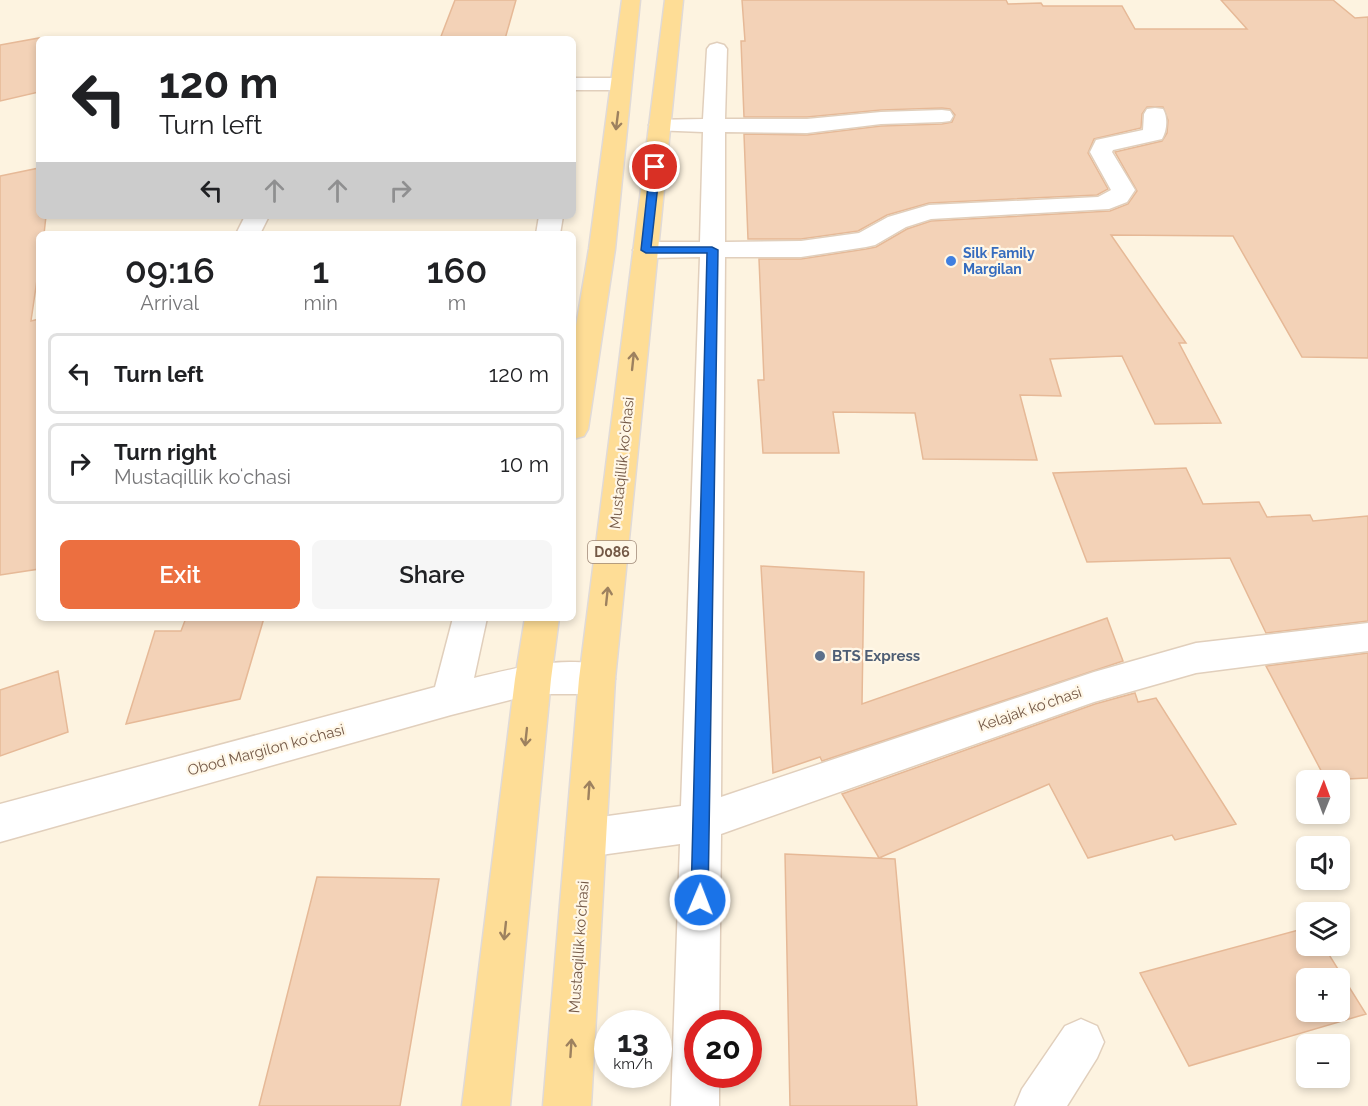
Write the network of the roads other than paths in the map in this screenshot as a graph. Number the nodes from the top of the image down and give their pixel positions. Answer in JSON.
{"nodes":[{"id":1,"x":631,"y":0,"type":"edge"},
{"id":2,"x":674,"y":0,"type":"edge"},
{"id":3,"x":717,"y":49,"type":"dead end"},
{"id":4,"x":621,"y":84,"type":"junction"},
{"id":5,"x":576,"y":86,"type":"edge"},
{"id":6,"x":1155,"y":114,"type":"dead end"},
{"id":7,"x":942,"y":116,"type":"dead end"},
{"id":8,"x":714,"y":124,"type":"junction"},
{"id":9,"x":660,"y":125,"type":"junction"},
{"id":10,"x":646,"y":250,"type":"junction"},
{"id":11,"x":712,"y":250,"type":"junction"},
{"id":12,"x":576,"y":410,"type":"edge"},
{"id":13,"x":469,"y":621,"type":"edge"},
{"id":14,"x":542,"y":621,"type":"edge"},
{"id":15,"x":1368,"y":637,"type":"edge"},
{"id":16,"x":532,"y":679,"type":"junction"},
{"id":17,"x":597,"y":679,"type":"junction"},
{"id":18,"x":451,"y":699,"type":"junction"},
{"id":19,"x":701,"y":822,"type":"junction"},
{"id":20,"x":0,"y":823,"type":"edge"},
{"id":21,"x":586,"y":838,"type":"junction"},
{"id":22,"x":1081,"y":1042,"type":"dead end"},
{"id":23,"x":486,"y":1106,"type":"edge"},
{"id":24,"x":567,"y":1106,"type":"edge"},
{"id":25,"x":695,"y":1106,"type":"edge"},
{"id":26,"x":1039,"y":1106,"type":"edge"}],
"edges":[{"from":1,"to":4,"type":"main road"},
{"from":2,"to":9,"type":"main road","name":"Mustaqillik koʻchasi","number":"D086"},
{"from":3,"to":8,"type":"street"},
{"from":4,"to":5,"type":"street"},
{"from":4,"to":12,"type":"main road","one_way":true},
{"from":6,"to":11,"type":"street"},
{"from":7,"to":8,"type":"street"},
{"from":8,"to":9,"type":"street"},
{"from":8,"to":11,"type":"street"},
{"from":9,"to":10,"type":"main road","name":"Mustaqillik koʻchasi","number":"D086"},
{"from":10,"to":11,"type":"street"},
{"from":17,"to":10,"type":"main road","name":"Mustaqillik koʻchasi","number":"D086","one_way":true},
{"from":11,"to":19,"type":"street"},
{"from":13,"to":18,"type":"street"},
{"from":14,"to":16,"type":"main road"},
{"from":15,"to":19,"type":"street","name":"Kelajak koʻchasi"},
{"from":16,"to":17,"type":"street","name":"Obod Margilon koʻchasi"},
{"from":16,"to":18,"type":"street","name":"Obod Margilon koʻchasi"},
{"from":16,"to":23,"type":"main road","one_way":true},
{"from":21,"to":17,"type":"main road","name":"Mustaqillik koʻchasi","number":"D086","one_way":true},
{"from":18,"to":20,"type":"street","name":"Obod Margilon koʻchasi"},
{"from":19,"to":21,"type":"street","name":"Kelajak koʻchasi"},
{"from":19,"to":25,"type":"street"},
{"from":24,"to":21,"type":"main road","name":"Mustaqillik koʻchasi","number":"D086","one_way":true},
{"from":22,"to":26,"type":"street"}]}
